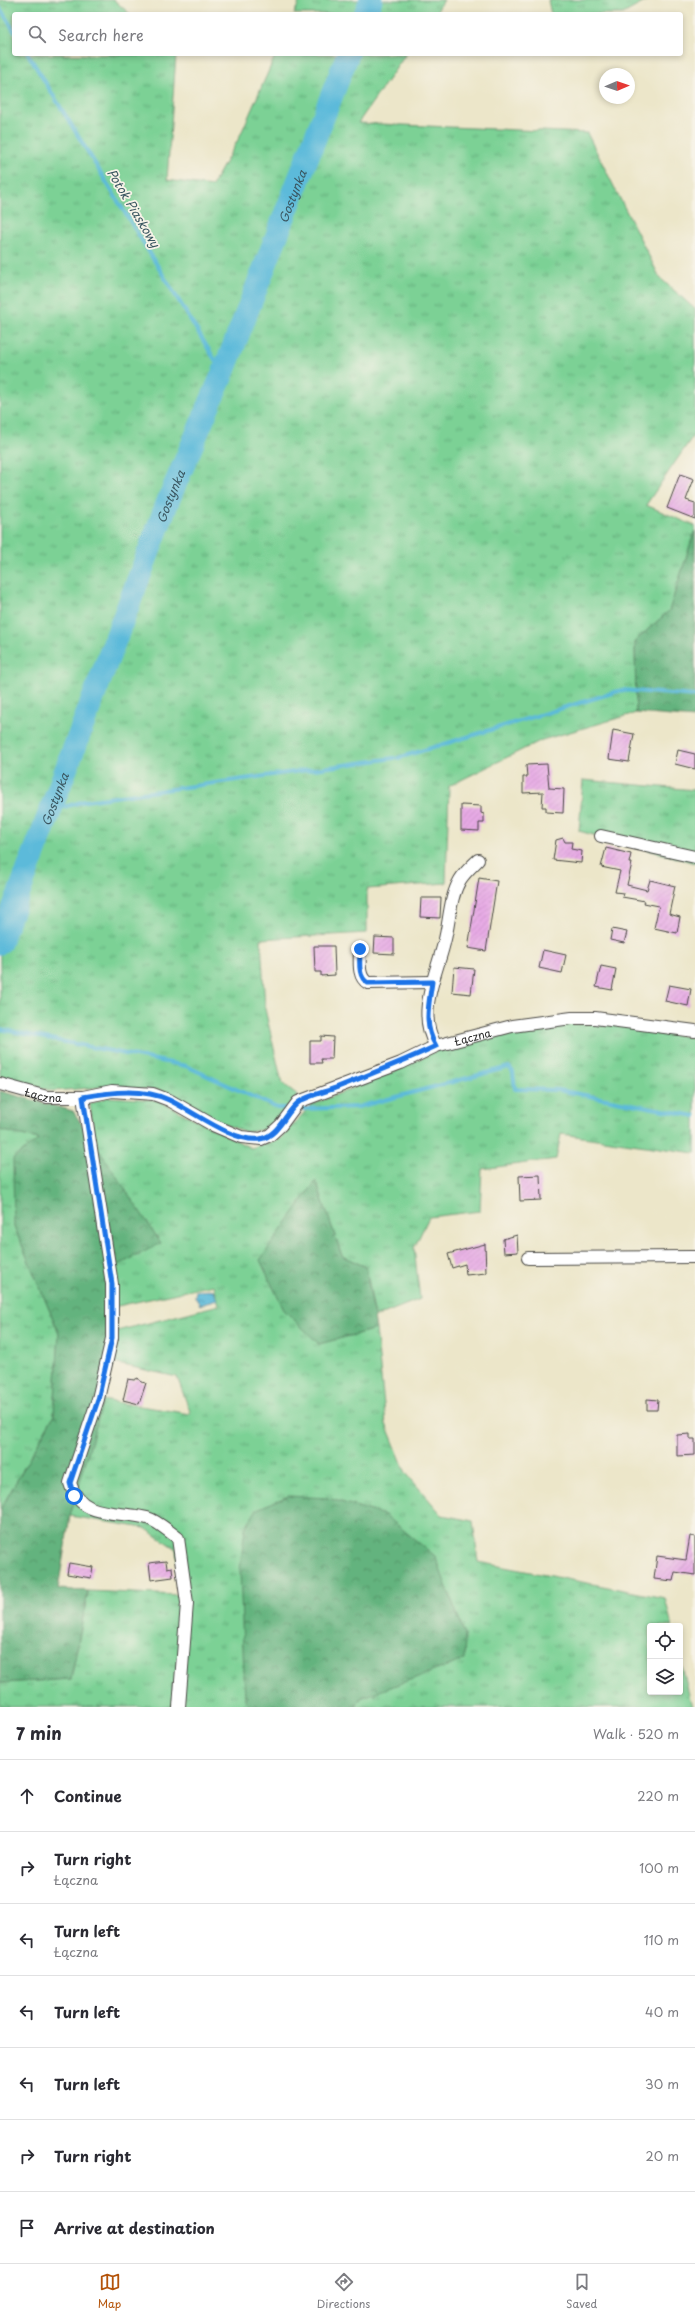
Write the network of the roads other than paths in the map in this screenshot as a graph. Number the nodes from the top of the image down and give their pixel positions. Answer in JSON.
{"nodes":[{"id":1,"x":601,"y":836,"type":"dead end"},
{"id":2,"x":695,"y":857,"type":"edge"},
{"id":3,"x":478,"y":860,"type":"dead end"},
{"id":4,"x":360,"y":949,"type":"dead end"},
{"id":5,"x":432,"y":982,"type":"junction"},
{"id":6,"x":695,"y":1031,"type":"edge"},
{"id":7,"x":436,"y":1046,"type":"junction"},
{"id":8,"x":0,"y":1084,"type":"edge"},
{"id":9,"x":83,"y":1097,"type":"junction"},
{"id":10,"x":695,"y":1257,"type":"edge"},
{"id":11,"x":528,"y":1258,"type":"dead end"},
{"id":12,"x":179,"y":1707,"type":"edge"}],
"edges":[{"from":1,"to":2,"type":"street"},
{"from":3,"to":5,"type":"street"},
{"from":4,"to":5,"type":"street"},
{"from":5,"to":7,"type":"street"},
{"from":6,"to":7,"type":"street","name":"Łączna"},
{"from":7,"to":9,"type":"street","name":"Łączna"},
{"from":8,"to":9,"type":"street","name":"Łączna"},
{"from":9,"to":12,"type":"street"},
{"from":10,"to":11,"type":"street"}]}
